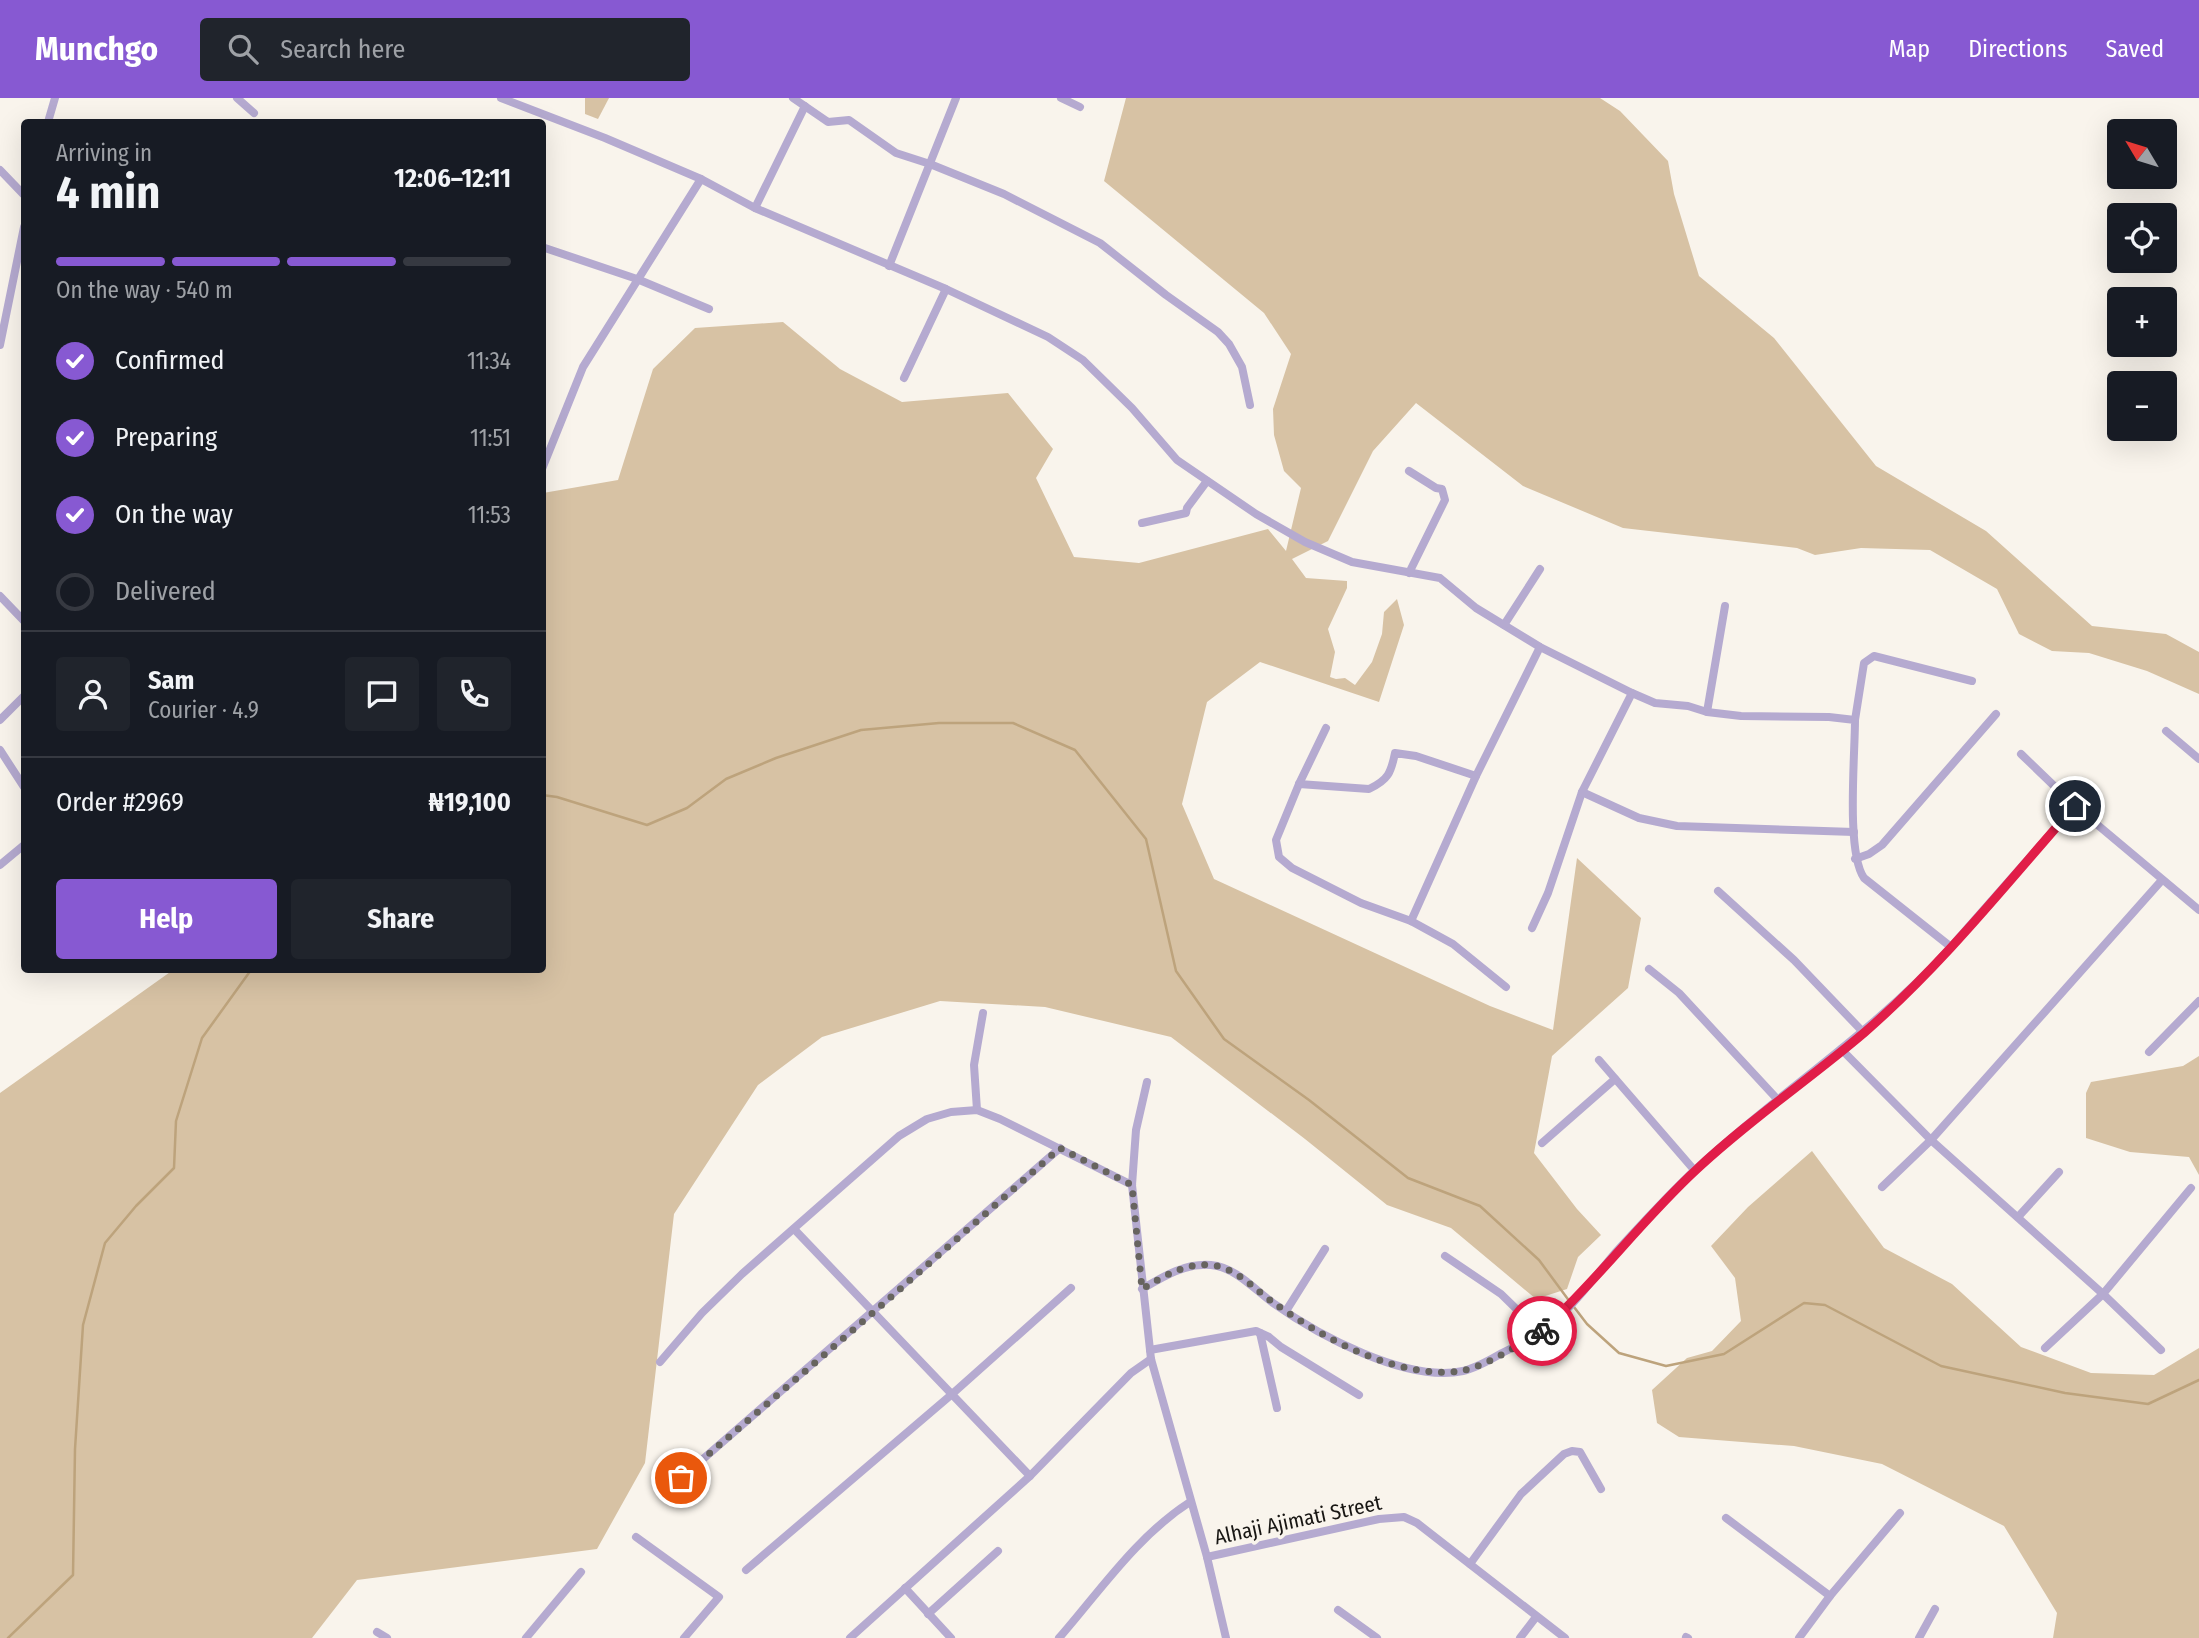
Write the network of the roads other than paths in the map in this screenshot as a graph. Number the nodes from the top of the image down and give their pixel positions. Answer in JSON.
{"nodes":[{"id":1,"x":55,"y":98,"type":"edge"},
{"id":2,"x":237,"y":98,"type":"edge"},
{"id":3,"x":501,"y":98,"type":"edge"},
{"id":4,"x":793,"y":98,"type":"edge"},
{"id":5,"x":956,"y":98,"type":"edge"},
{"id":6,"x":1061,"y":98,"type":"edge"},
{"id":7,"x":805,"y":106,"type":"junction"},
{"id":8,"x":1080,"y":107,"type":"dead end"},
{"id":9,"x":254,"y":113,"type":"dead end"},
{"id":10,"x":49,"y":119,"type":"edge"},
{"id":11,"x":930,"y":164,"type":"junction"},
{"id":12,"x":0,"y":170,"type":"edge"},
{"id":13,"x":701,"y":179,"type":"junction"},
{"id":14,"x":21,"y":192,"type":"edge"},
{"id":15,"x":755,"y":208,"type":"junction"},
{"id":16,"x":21,"y":242,"type":"edge"},
{"id":17,"x":546,"y":248,"type":"edge"},
{"id":18,"x":889,"y":266,"type":"junction"},
{"id":19,"x":636,"y":279,"type":"junction"},
{"id":20,"x":946,"y":289,"type":"junction"},
{"id":21,"x":709,"y":309,"type":"dead end"},
{"id":22,"x":0,"y":345,"type":"edge"},
{"id":23,"x":904,"y":378,"type":"dead end"},
{"id":24,"x":1250,"y":405,"type":"dead end"},
{"id":25,"x":546,"y":459,"type":"edge"},
{"id":26,"x":1409,"y":471,"type":"dead end"},
{"id":27,"x":1207,"y":481,"type":"junction"},
{"id":28,"x":1142,"y":523,"type":"dead end"},
{"id":29,"x":1540,"y":569,"type":"dead end"},
{"id":30,"x":1409,"y":573,"type":"junction"},
{"id":31,"x":0,"y":596,"type":"edge"},
{"id":32,"x":1725,"y":606,"type":"dead end"},
{"id":33,"x":21,"y":618,"type":"edge"},
{"id":34,"x":1504,"y":625,"type":"junction"},
{"id":35,"x":1540,"y":647,"type":"junction"},
{"id":36,"x":1972,"y":681,"type":"dead end"},
{"id":37,"x":1632,"y":693,"type":"junction"},
{"id":38,"x":21,"y":699,"type":"edge"},
{"id":39,"x":1707,"y":712,"type":"junction"},
{"id":40,"x":1996,"y":714,"type":"dead end"},
{"id":41,"x":0,"y":720,"type":"edge"},
{"id":42,"x":1855,"y":720,"type":"junction"},
{"id":43,"x":1326,"y":728,"type":"dead end"},
{"id":44,"x":2166,"y":731,"type":"dead end"},
{"id":45,"x":0,"y":750,"type":"edge"},
{"id":46,"x":2021,"y":754,"type":"dead end"},
{"id":47,"x":2199,"y":759,"type":"edge"},
{"id":48,"x":1476,"y":776,"type":"junction"},
{"id":49,"x":21,"y":782,"type":"edge"},
{"id":50,"x":1299,"y":784,"type":"junction"},
{"id":51,"x":1582,"y":792,"type":"junction"},
{"id":52,"x":2075,"y":806,"type":"junction"},
{"id":53,"x":1854,"y":832,"type":"junction"},
{"id":54,"x":21,"y":848,"type":"edge"},
{"id":55,"x":1855,"y":859,"type":"junction"},
{"id":56,"x":0,"y":866,"type":"edge"},
{"id":57,"x":2162,"y":880,"type":"junction"},
{"id":58,"x":1718,"y":891,"type":"dead end"},
{"id":59,"x":2199,"y":910,"type":"edge"},
{"id":60,"x":1411,"y":921,"type":"junction"},
{"id":61,"x":1532,"y":928,"type":"dead end"},
{"id":62,"x":1951,"y":947,"type":"junction"},
{"id":63,"x":1649,"y":969,"type":"dead end"},
{"id":64,"x":1506,"y":987,"type":"dead end"},
{"id":65,"x":2199,"y":1001,"type":"edge"},
{"id":66,"x":983,"y":1013,"type":"dead end"},
{"id":67,"x":1864,"y":1033,"type":"junction"},
{"id":68,"x":1841,"y":1049,"type":"junction"},
{"id":69,"x":2149,"y":1052,"type":"dead end"},
{"id":70,"x":1599,"y":1060,"type":"dead end"},
{"id":71,"x":1615,"y":1079,"type":"junction"},
{"id":72,"x":1147,"y":1082,"type":"dead end"},
{"id":73,"x":1778,"y":1100,"type":"junction"},
{"id":74,"x":977,"y":1110,"type":"junction"},
{"id":75,"x":1931,"y":1140,"type":"junction"},
{"id":76,"x":1542,"y":1143,"type":"dead end"},
{"id":77,"x":1060,"y":1148,"type":"junction"},
{"id":78,"x":1695,"y":1171,"type":"junction"},
{"id":79,"x":2059,"y":1172,"type":"dead end"},
{"id":80,"x":1132,"y":1185,"type":"junction"},
{"id":81,"x":1882,"y":1187,"type":"dead end"},
{"id":82,"x":2191,"y":1188,"type":"dead end"},
{"id":83,"x":2018,"y":1217,"type":"junction"},
{"id":84,"x":794,"y":1229,"type":"junction"},
{"id":85,"x":1325,"y":1249,"type":"dead end"},
{"id":86,"x":1445,"y":1256,"type":"dead end"},
{"id":87,"x":1070,"y":1288,"type":"dead end"},
{"id":88,"x":1142,"y":1289,"type":"junction"},
{"id":89,"x":2103,"y":1294,"type":"junction"},
{"id":90,"x":875,"y":1311,"type":"junction"},
{"id":91,"x":1286,"y":1311,"type":"junction"},
{"id":92,"x":1540,"y":1332,"type":"junction"},
{"id":93,"x":1260,"y":1333,"type":"junction"},
{"id":94,"x":2045,"y":1348,"type":"dead end"},
{"id":95,"x":2161,"y":1350,"type":"dead end"},
{"id":96,"x":1151,"y":1354,"type":"junction"},
{"id":97,"x":660,"y":1362,"type":"dead end"},
{"id":98,"x":951,"y":1395,"type":"junction"},
{"id":99,"x":1359,"y":1395,"type":"dead end"},
{"id":100,"x":1278,"y":1408,"type":"dead end"},
{"id":101,"x":1030,"y":1476,"type":"junction"},
{"id":102,"x":672,"y":1486,"type":"dead end"},
{"id":103,"x":1601,"y":1489,"type":"dead end"},
{"id":104,"x":1191,"y":1502,"type":"junction"},
{"id":105,"x":1900,"y":1513,"type":"dead end"},
{"id":106,"x":1726,"y":1518,"type":"dead end"},
{"id":107,"x":636,"y":1537,"type":"dead end"},
{"id":108,"x":998,"y":1551,"type":"dead end"},
{"id":109,"x":1207,"y":1557,"type":"junction"},
{"id":110,"x":1469,"y":1564,"type":"junction"},
{"id":111,"x":746,"y":1570,"type":"dead end"},
{"id":112,"x":581,"y":1572,"type":"dead end"},
{"id":113,"x":905,"y":1588,"type":"junction"},
{"id":114,"x":1830,"y":1596,"type":"junction"},
{"id":115,"x":1338,"y":1609,"type":"dead end"},
{"id":116,"x":1935,"y":1609,"type":"dead end"},
{"id":117,"x":928,"y":1614,"type":"junction"},
{"id":118,"x":1536,"y":1617,"type":"junction"},
{"id":119,"x":377,"y":1632,"type":"dead end"},
{"id":120,"x":1223,"y":1636,"type":"edge"},
{"id":121,"x":387,"y":1638,"type":"edge"},
{"id":122,"x":526,"y":1638,"type":"edge"},
{"id":123,"x":684,"y":1638,"type":"edge"},
{"id":124,"x":850,"y":1638,"type":"edge"},
{"id":125,"x":951,"y":1638,"type":"edge"},
{"id":126,"x":1059,"y":1638,"type":"edge"},
{"id":127,"x":1377,"y":1638,"type":"edge"},
{"id":128,"x":1520,"y":1638,"type":"edge"},
{"id":129,"x":1564,"y":1638,"type":"edge"},
{"id":130,"x":1798,"y":1638,"type":"edge"},
{"id":131,"x":1919,"y":1638,"type":"edge"}],
"edges":[{"from":1,"to":10,"type":"street"},
{"from":2,"to":9,"type":"street"},
{"from":3,"to":13,"type":"street"},
{"from":4,"to":7,"type":"street"},
{"from":5,"to":11,"type":"street"},
{"from":6,"to":8,"type":"street"},
{"from":7,"to":11,"type":"street"},
{"from":7,"to":15,"type":"street"},
{"from":11,"to":18,"type":"street"},
{"from":11,"to":24,"type":"street"},
{"from":12,"to":14,"type":"street"},
{"from":13,"to":15,"type":"street"},
{"from":13,"to":19,"type":"street"},
{"from":15,"to":18,"type":"street"},
{"from":16,"to":22,"type":"street"},
{"from":17,"to":19,"type":"street"},
{"from":18,"to":20,"type":"street"},
{"from":19,"to":21,"type":"street"},
{"from":19,"to":25,"type":"street"},
{"from":20,"to":23,"type":"street"},
{"from":20,"to":27,"type":"street"},
{"from":26,"to":30,"type":"street"},
{"from":27,"to":28,"type":"street"},
{"from":27,"to":30,"type":"street"},
{"from":29,"to":34,"type":"street"},
{"from":30,"to":34,"type":"street"},
{"from":31,"to":33,"type":"street"},
{"from":32,"to":39,"type":"street"},
{"from":34,"to":35,"type":"street"},
{"from":35,"to":37,"type":"street"},
{"from":35,"to":48,"type":"street"},
{"from":36,"to":42,"type":"street"},
{"from":37,"to":39,"type":"street"},
{"from":37,"to":51,"type":"street"},
{"from":38,"to":41,"type":"street"},
{"from":39,"to":42,"type":"street"},
{"from":40,"to":55,"type":"street"},
{"from":42,"to":53,"type":"street"},
{"from":43,"to":50,"type":"street"},
{"from":44,"to":47,"type":"street"},
{"from":45,"to":49,"type":"street"},
{"from":46,"to":52,"type":"street"},
{"from":48,"to":50,"type":"street"},
{"from":48,"to":60,"type":"street"},
{"from":50,"to":60,"type":"street"},
{"from":51,"to":53,"type":"street"},
{"from":51,"to":61,"type":"street"},
{"from":52,"to":57,"type":"street"},
{"from":52,"to":62,"type":"street"},
{"from":53,"to":55,"type":"street"},
{"from":54,"to":56,"type":"street"},
{"from":55,"to":62,"type":"street"},
{"from":57,"to":59,"type":"street"},
{"from":57,"to":75,"type":"street"},
{"from":58,"to":67,"type":"street"},
{"from":60,"to":64,"type":"street"},
{"from":62,"to":67,"type":"street"},
{"from":63,"to":73,"type":"street"},
{"from":65,"to":69,"type":"street"},
{"from":66,"to":74,"type":"street"},
{"from":67,"to":68,"type":"street"},
{"from":68,"to":73,"type":"street"},
{"from":68,"to":75,"type":"street"},
{"from":70,"to":71,"type":"street"},
{"from":71,"to":76,"type":"street"},
{"from":71,"to":78,"type":"street"},
{"from":72,"to":80,"type":"street"},
{"from":73,"to":78,"type":"street"},
{"from":74,"to":77,"type":"street"},
{"from":74,"to":84,"type":"street"},
{"from":75,"to":81,"type":"street"},
{"from":75,"to":83,"type":"street"},
{"from":77,"to":80,"type":"street"},
{"from":77,"to":90,"type":"street"},
{"from":78,"to":92,"type":"street"},
{"from":79,"to":83,"type":"street"},
{"from":80,"to":88,"type":"street"},
{"from":82,"to":89,"type":"street"},
{"from":83,"to":89,"type":"street"},
{"from":84,"to":90,"type":"street"},
{"from":84,"to":97,"type":"street"},
{"from":85,"to":91,"type":"street"},
{"from":86,"to":92,"type":"street"},
{"from":87,"to":98,"type":"street"},
{"from":88,"to":91,"type":"street"},
{"from":88,"to":96,"type":"street"},
{"from":89,"to":94,"type":"street"},
{"from":89,"to":95,"type":"street"},
{"from":90,"to":98,"type":"street"},
{"from":90,"to":102,"type":"street"},
{"from":91,"to":92,"type":"street"},
{"from":93,"to":96,"type":"street"},
{"from":93,"to":99,"type":"street"},
{"from":93,"to":100,"type":"street"},
{"from":96,"to":101,"type":"street"},
{"from":96,"to":104,"type":"street"},
{"from":98,"to":101,"type":"street"},
{"from":98,"to":111,"type":"street"},
{"from":101,"to":113,"type":"street"},
{"from":103,"to":110,"type":"street"},
{"from":104,"to":109,"type":"street"},
{"from":104,"to":126,"type":"street"},
{"from":105,"to":114,"type":"street"},
{"from":106,"to":114,"type":"street"},
{"from":107,"to":123,"type":"street"},
{"from":108,"to":117,"type":"street"},
{"from":109,"to":110,"type":"street","name":"Alhaji Ajimati Street"},
{"from":109,"to":120,"type":"street"},
{"from":110,"to":118,"type":"street","name":"Alhaji Ajimati Street"},
{"from":112,"to":122,"type":"street"},
{"from":113,"to":117,"type":"street"},
{"from":113,"to":124,"type":"street"},
{"from":114,"to":130,"type":"street"},
{"from":115,"to":127,"type":"street"},
{"from":116,"to":131,"type":"street"},
{"from":117,"to":125,"type":"street"},
{"from":118,"to":128,"type":"street"},
{"from":118,"to":129,"type":"street","name":"Alhaji Ajimati Street"},
{"from":119,"to":121,"type":"street"}]}
